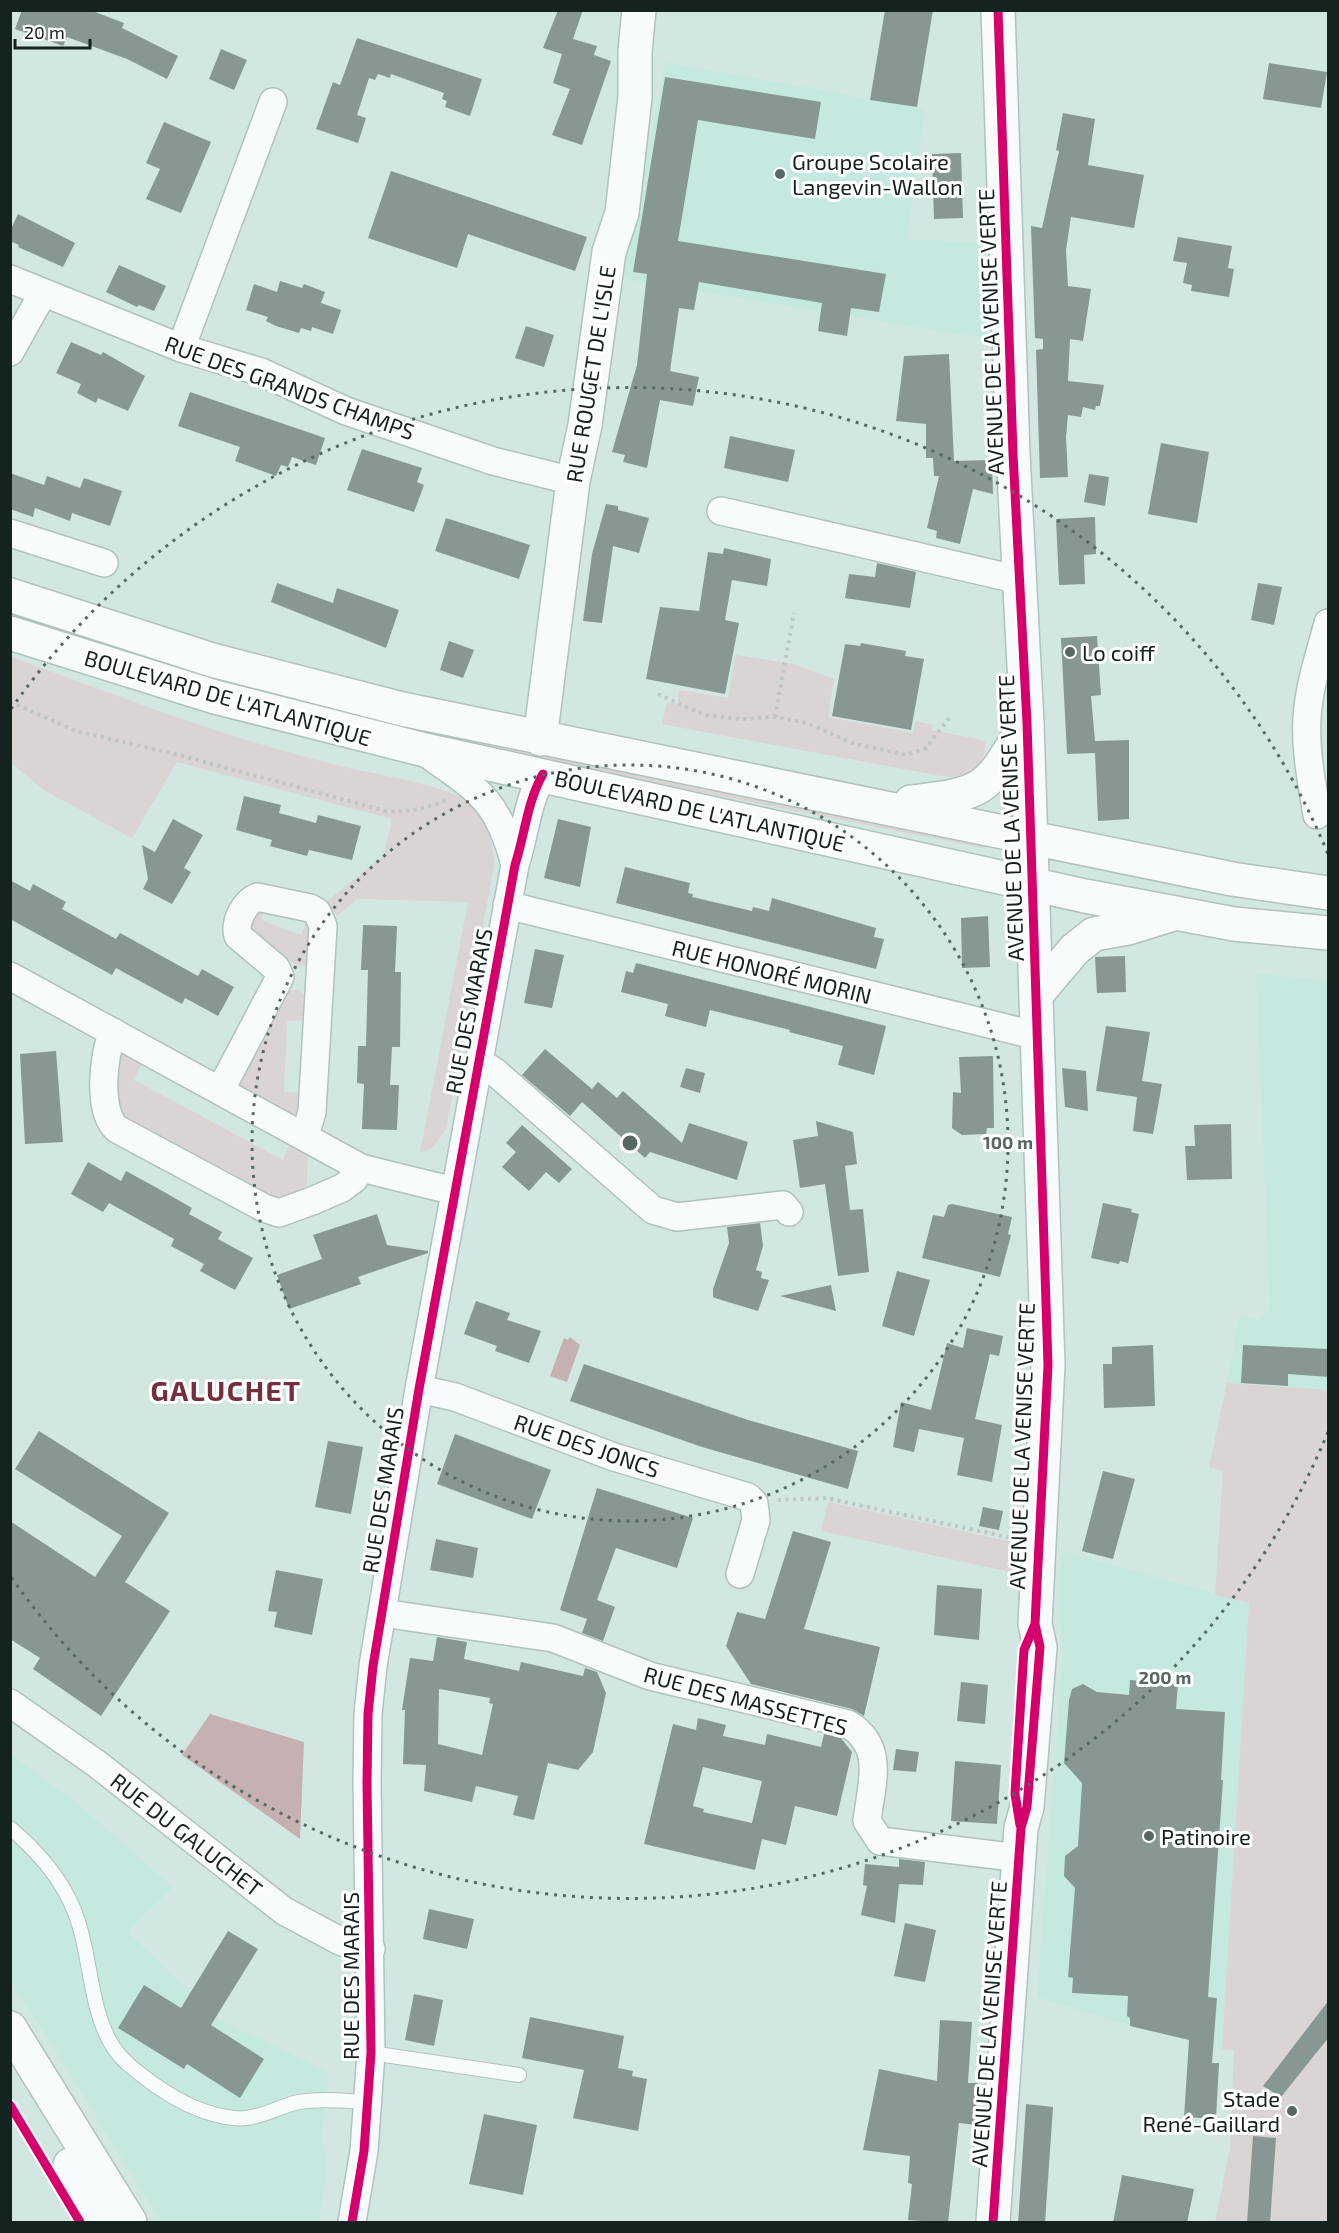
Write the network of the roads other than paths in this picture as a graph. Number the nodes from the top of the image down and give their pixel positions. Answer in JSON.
{"nodes":[{"id":1,"x":639,"y":10,"type":"edge"},
{"id":2,"x":998,"y":10,"type":"edge"},
{"id":3,"x":273,"y":102,"type":"dead end"},
{"id":4,"x":10,"y":279,"type":"edge"},
{"id":5,"x":43,"y":293,"type":"junction"},
{"id":6,"x":181,"y":348,"type":"junction"},
{"id":7,"x":10,"y":352,"type":"edge"},
{"id":8,"x":573,"y":482,"type":"junction"},
{"id":9,"x":721,"y":511,"type":"dead end"},
{"id":10,"x":10,"y":533,"type":"edge"},
{"id":11,"x":104,"y":563,"type":"dead end"},
{"id":12,"x":1020,"y":580,"type":"junction"},
{"id":13,"x":10,"y":596,"type":"edge"},
{"id":14,"x":1329,"y":622,"type":"edge"},
{"id":15,"x":10,"y":633,"type":"edge"},
{"id":16,"x":1027,"y":723,"type":"junction"},
{"id":17,"x":540,"y":739,"type":"junction"},
{"id":18,"x":421,"y":749,"type":"junction"},
{"id":19,"x":543,"y":774,"type":"junction"},
{"id":20,"x":882,"y":806,"type":"junction"},
{"id":21,"x":1317,"y":815,"type":"dead end"},
{"id":22,"x":1031,"y":837,"type":"junction"},
{"id":23,"x":515,"y":865,"type":"junction"},
{"id":24,"x":1032,"y":885,"type":"junction"},
{"id":25,"x":1329,"y":893,"type":"edge"},
{"id":26,"x":507,"y":905,"type":"junction"},
{"id":27,"x":1175,"y":914,"type":"junction"},
{"id":28,"x":1329,"y":933,"type":"edge"},
{"id":29,"x":10,"y":976,"type":"edge"},
{"id":30,"x":280,"y":977,"type":"junction"},
{"id":31,"x":319,"y":978,"type":"junction"},
{"id":32,"x":1036,"y":995,"type":"junction"},
{"id":33,"x":113,"y":1032,"type":"junction"},
{"id":34,"x":1038,"y":1036,"type":"junction"},
{"id":35,"x":479,"y":1062,"type":"junction"},
{"id":36,"x":220,"y":1089,"type":"junction"},
{"id":37,"x":305,"y":1135,"type":"junction"},
{"id":38,"x":361,"y":1168,"type":"junction"},
{"id":39,"x":454,"y":1191,"type":"junction"},
{"id":40,"x":789,"y":1212,"type":"dead end"},
{"id":41,"x":419,"y":1389,"type":"junction"},
{"id":42,"x":740,"y":1574,"type":"dead end"},
{"id":43,"x":382,"y":1613,"type":"junction"},
{"id":44,"x":10,"y":1703,"type":"edge"},
{"id":45,"x":10,"y":1827,"type":"edge"},
{"id":46,"x":1020,"y":1843,"type":"junction"},
{"id":47,"x":371,"y":1949,"type":"junction"},
{"id":48,"x":10,"y":2028,"type":"edge"},
{"id":49,"x":371,"y":2053,"type":"junction"},
{"id":50,"x":10,"y":2062,"type":"edge"},
{"id":51,"x":519,"y":2075,"type":"dead end"},
{"id":52,"x":368,"y":2102,"type":"junction"},
{"id":53,"x":102,"y":2223,"type":"edge"},
{"id":54,"x":130,"y":2223,"type":"edge"},
{"id":55,"x":352,"y":2223,"type":"edge"},
{"id":56,"x":993,"y":2223,"type":"edge"}],
"edges":[{"from":1,"to":8,"type":"main road","name":"RUE ROUGET DE L'ISLE"},
{"from":2,"to":12,"type":"main road","name":"AVENUE DE LA VENISE VERTE"},
{"from":3,"to":6,"type":"street"},
{"from":4,"to":5,"type":"street","name":"RUE DES GRANDS CHAMPS"},
{"from":5,"to":6,"type":"street","name":"RUE DES GRANDS CHAMPS"},
{"from":5,"to":7,"type":"street"},
{"from":6,"to":8,"type":"street","name":"RUE DES GRANDS CHAMPS"},
{"from":8,"to":17,"type":"main road","name":"RUE ROUGET DE L'ISLE"},
{"from":9,"to":12,"type":"street"},
{"from":10,"to":11,"type":"street"},
{"from":12,"to":16,"type":"main road","name":"AVENUE DE LA VENISE VERTE"},
{"from":13,"to":17,"type":"main road","name":"BOULEVARD DE L'ATLANTIQUE"},
{"from":14,"to":21,"type":"street"},
{"from":15,"to":18,"type":"main road","name":"BOULEVARD DE L'ATLANTIQUE"},
{"from":16,"to":20,"type":"main road"},
{"from":16,"to":22,"type":"main road","name":"AVENUE DE LA VENISE VERTE"},
{"from":17,"to":20,"type":"main road","name":"BOULEVARD DE L'ATLANTIQUE"},
{"from":18,"to":19,"type":"main road","name":"BOULEVARD DE L'ATLANTIQUE"},
{"from":18,"to":23,"type":"street","name":"RUE DES MARAIS"},
{"from":19,"to":23,"type":"street","name":"RUE DES MARAIS"},
{"from":19,"to":24,"type":"main road","name":"BOULEVARD DE L'ATLANTIQUE"},
{"from":20,"to":22,"type":"main road","name":"BOULEVARD DE L'ATLANTIQUE"},
{"from":22,"to":24,"type":"main road","name":"AVENUE DE LA VENISE VERTE"},
{"from":22,"to":25,"type":"main road","name":"BOULEVARD DE L'ATLANTIQUE"},
{"from":23,"to":26,"type":"street","name":"RUE DES MARAIS"},
{"from":24,"to":27,"type":"main road","name":"BOULEVARD DE L'ATLANTIQUE"},
{"from":24,"to":32,"type":"main road","name":"AVENUE DE LA VENISE VERTE"},
{"from":26,"to":34,"type":"street","name":"RUE HONORÉ MORIN"},
{"from":26,"to":35,"type":"street","name":"RUE DES MARAIS"},
{"from":27,"to":28,"type":"main road","name":"BOULEVARD DE L'ATLANTIQUE"},
{"from":27,"to":32,"type":"main road"},
{"from":29,"to":33,"type":"street"},
{"from":30,"to":31,"type":"street"},
{"from":30,"to":31,"type":"street"},
{"from":30,"to":36,"type":"street"},
{"from":31,"to":37,"type":"street"},
{"from":32,"to":34,"type":"main road","name":"AVENUE DE LA VENISE VERTE"},
{"from":33,"to":36,"type":"street"},
{"from":33,"to":38,"type":"street"},
{"from":34,"to":46,"type":"main road","name":"AVENUE DE LA VENISE VERTE"},
{"from":35,"to":39,"type":"street","name":"RUE DES MARAIS"},
{"from":35,"to":40,"type":"street"},
{"from":36,"to":37,"type":"street"},
{"from":37,"to":38,"type":"street"},
{"from":38,"to":39,"type":"street"},
{"from":39,"to":41,"type":"street","name":"RUE DES MARAIS"},
{"from":41,"to":42,"type":"street","name":"RUE DES JONCS"},
{"from":41,"to":43,"type":"street","name":"RUE DES MARAIS"},
{"from":43,"to":46,"type":"street","name":"RUE DES MASSETTES"},
{"from":43,"to":47,"type":"street","name":"RUE DES MARAIS"},
{"from":44,"to":47,"type":"street","name":"RUE DU GALUCHET"},
{"from":45,"to":52,"type":"lane"},
{"from":46,"to":56,"type":"main road","name":"AVENUE DE LA VENISE VERTE"},
{"from":47,"to":49,"type":"street","name":"RUE DES MARAIS"},
{"from":48,"to":54,"type":"main road"},
{"from":49,"to":51,"type":"lane"},
{"from":49,"to":52,"type":"street","name":"RUE DES MARAIS"},
{"from":50,"to":53,"type":"main road"},
{"from":52,"to":55,"type":"street","name":"RUE DES MARAIS"}]}
